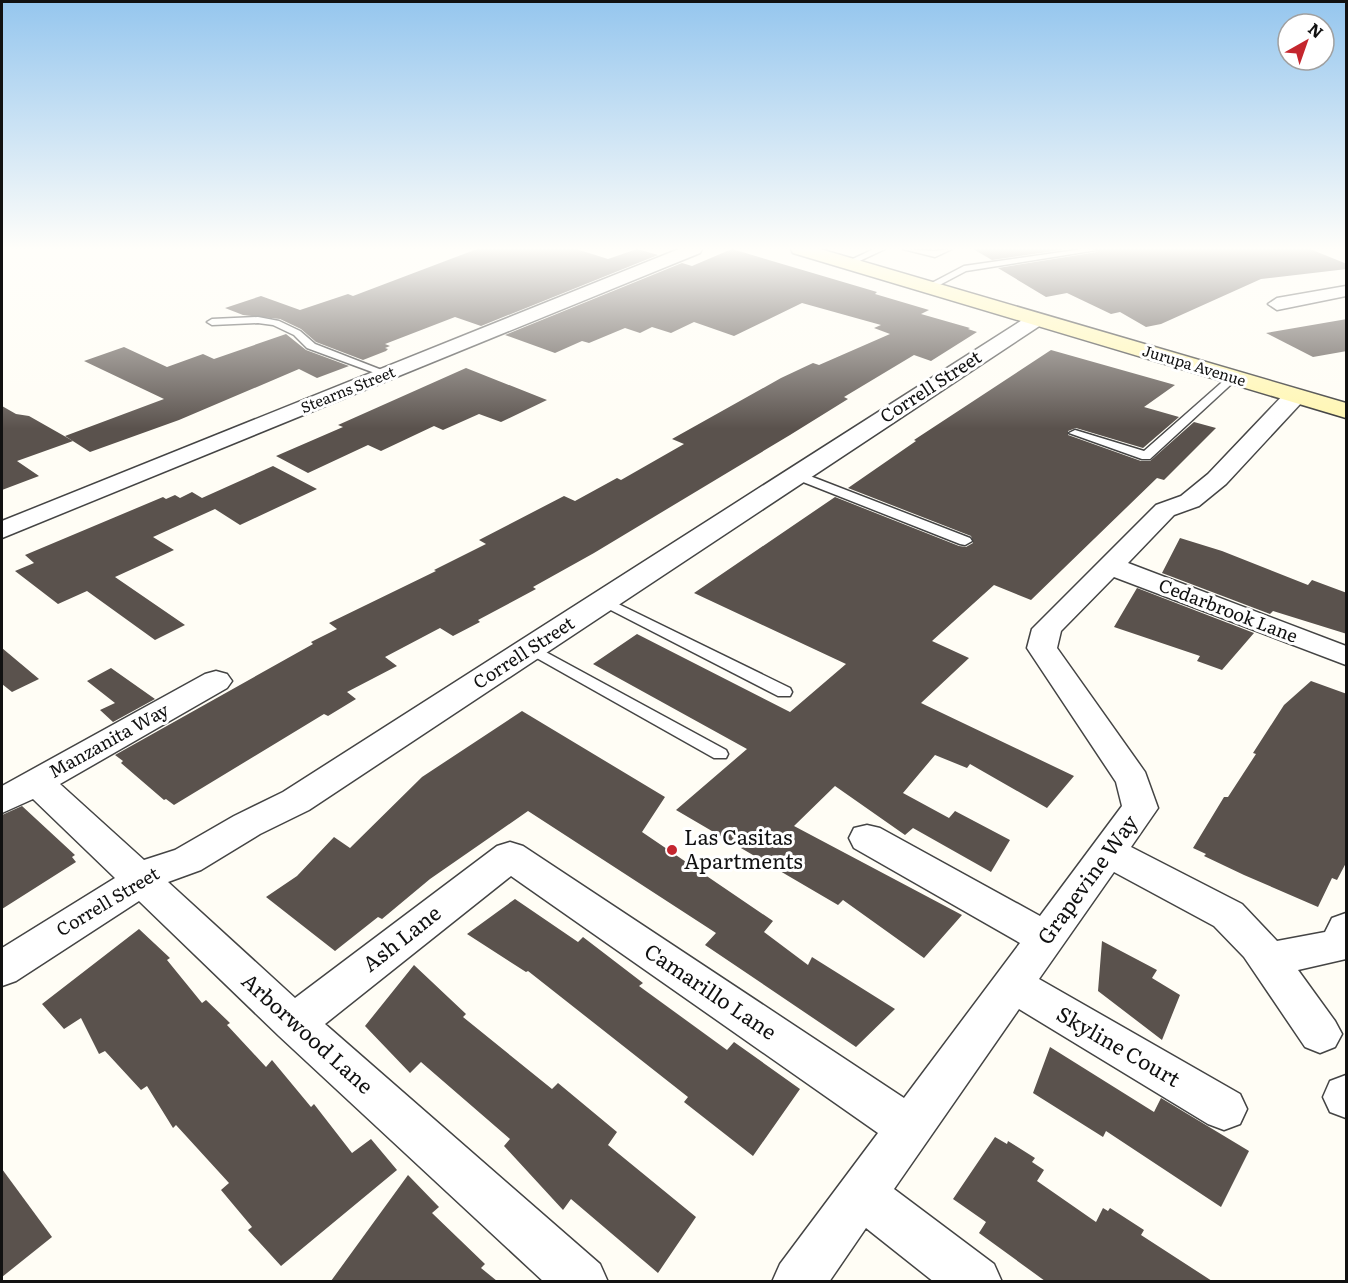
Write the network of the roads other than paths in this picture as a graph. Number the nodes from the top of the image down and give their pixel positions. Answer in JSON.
{"nodes":[{"id":1,"x":547,"y":309,"type":"edge"},
{"id":2,"x":1003,"y":309,"type":"edge"},
{"id":3,"x":1037,"y":319,"type":"junction"},
{"id":4,"x":212,"y":322,"type":"dead end"},
{"id":5,"x":387,"y":374,"type":"junction"},
{"id":6,"x":1233,"y":378,"type":"junction"},
{"id":7,"x":1294,"y":396,"type":"junction"},
{"id":8,"x":1347,"y":411,"type":"edge"},
{"id":9,"x":1075,"y":433,"type":"dead end"},
{"id":10,"x":797,"y":475,"type":"junction"},
{"id":11,"x":2,"y":530,"type":"edge"},
{"id":12,"x":965,"y":541,"type":"dead end"},
{"id":13,"x":1110,"y":566,"type":"junction"},
{"id":14,"x":604,"y":601,"type":"junction"},
{"id":15,"x":531,"y":649,"type":"junction"},
{"id":16,"x":1347,"y":656,"type":"edge"},
{"id":17,"x":216,"y":681,"type":"dead end"},
{"id":18,"x":784,"y":692,"type":"dead end"},
{"id":19,"x":720,"y":754,"type":"dead end"},
{"id":20,"x":19,"y":792,"type":"edge"},
{"id":21,"x":867,"y":838,"type":"dead end"},
{"id":22,"x":1108,"y":852,"type":"junction"},
{"id":23,"x":510,"y":856,"type":"joint"},
{"id":24,"x":140,"y":881,"type":"junction"},
{"id":25,"x":1347,"y":929,"type":"edge"},
{"id":26,"x":1046,"y":939,"type":"junction"},
{"id":27,"x":1268,"y":960,"type":"junction"},
{"id":28,"x":2,"y":969,"type":"edge"},
{"id":29,"x":1012,"y":985,"type":"junction"},
{"id":30,"x":294,"y":1023,"type":"junction"},
{"id":31,"x":1320,"y":1034,"type":"dead end"},
{"id":32,"x":1224,"y":1109,"type":"dead end"},
{"id":33,"x":909,"y":1128,"type":"junction"},
{"id":34,"x":861,"y":1194,"type":"junction"},
{"id":35,"x":582,"y":1281,"type":"edge"},
{"id":36,"x":798,"y":1281,"type":"edge"},
{"id":37,"x":976,"y":1281,"type":"edge"}],
"edges":[{"from":1,"to":5,"type":"street","name":"Stearns Street"},
{"from":2,"to":3,"type":"main road","name":"Jurupa Avenue"},
{"from":3,"to":6,"type":"main road","name":"Jurupa Avenue"},
{"from":3,"to":10,"type":"street","name":"Correll Street"},
{"from":4,"to":5,"type":"lane"},
{"from":5,"to":11,"type":"street","name":"Stearns Street"},
{"from":6,"to":7,"type":"main road","name":"Jurupa Avenue"},
{"from":6,"to":9,"type":"lane"},
{"from":7,"to":8,"type":"main road","name":"Jurupa Avenue"},
{"from":7,"to":13,"type":"street","name":"Grapevine Way"},
{"from":10,"to":12,"type":"lane"},
{"from":10,"to":14,"type":"street","name":"Correll Street"},
{"from":13,"to":16,"type":"street","name":"Cedarbrook Lane"},
{"from":13,"to":22,"type":"street","name":"Grapevine Way"},
{"from":14,"to":15,"type":"street","name":"Correll Street"},
{"from":14,"to":18,"type":"lane"},
{"from":15,"to":19,"type":"lane"},
{"from":15,"to":24,"type":"street","name":"Correll Street"},
{"from":17,"to":20,"type":"street","name":"Manzanita Way"},
{"from":20,"to":24,"type":"street","name":"Arborwood Lane"},
{"from":21,"to":26,"type":"street"},
{"from":22,"to":26,"type":"street","name":"Grapevine Way"},
{"from":22,"to":27,"type":"street"},
{"from":23,"to":30,"type":"street","name":"Ash Lane"},
{"from":23,"to":33,"type":"street","name":"Camarillo Lane"},
{"from":24,"to":28,"type":"street","name":"Correll Street"},
{"from":24,"to":30,"type":"street","name":"Arborwood Lane"},
{"from":25,"to":27,"type":"street"},
{"from":26,"to":29,"type":"street","name":"Grapevine Way"},
{"from":27,"to":31,"type":"street"},
{"from":29,"to":32,"type":"street","name":"Skyline Court"},
{"from":29,"to":33,"type":"street","name":"Grapevine Way"},
{"from":30,"to":35,"type":"street","name":"Arborwood Lane"},
{"from":33,"to":34,"type":"street","name":"Grapevine Way"},
{"from":34,"to":36,"type":"street","name":"Grapevine Way"},
{"from":34,"to":37,"type":"street"}]}
